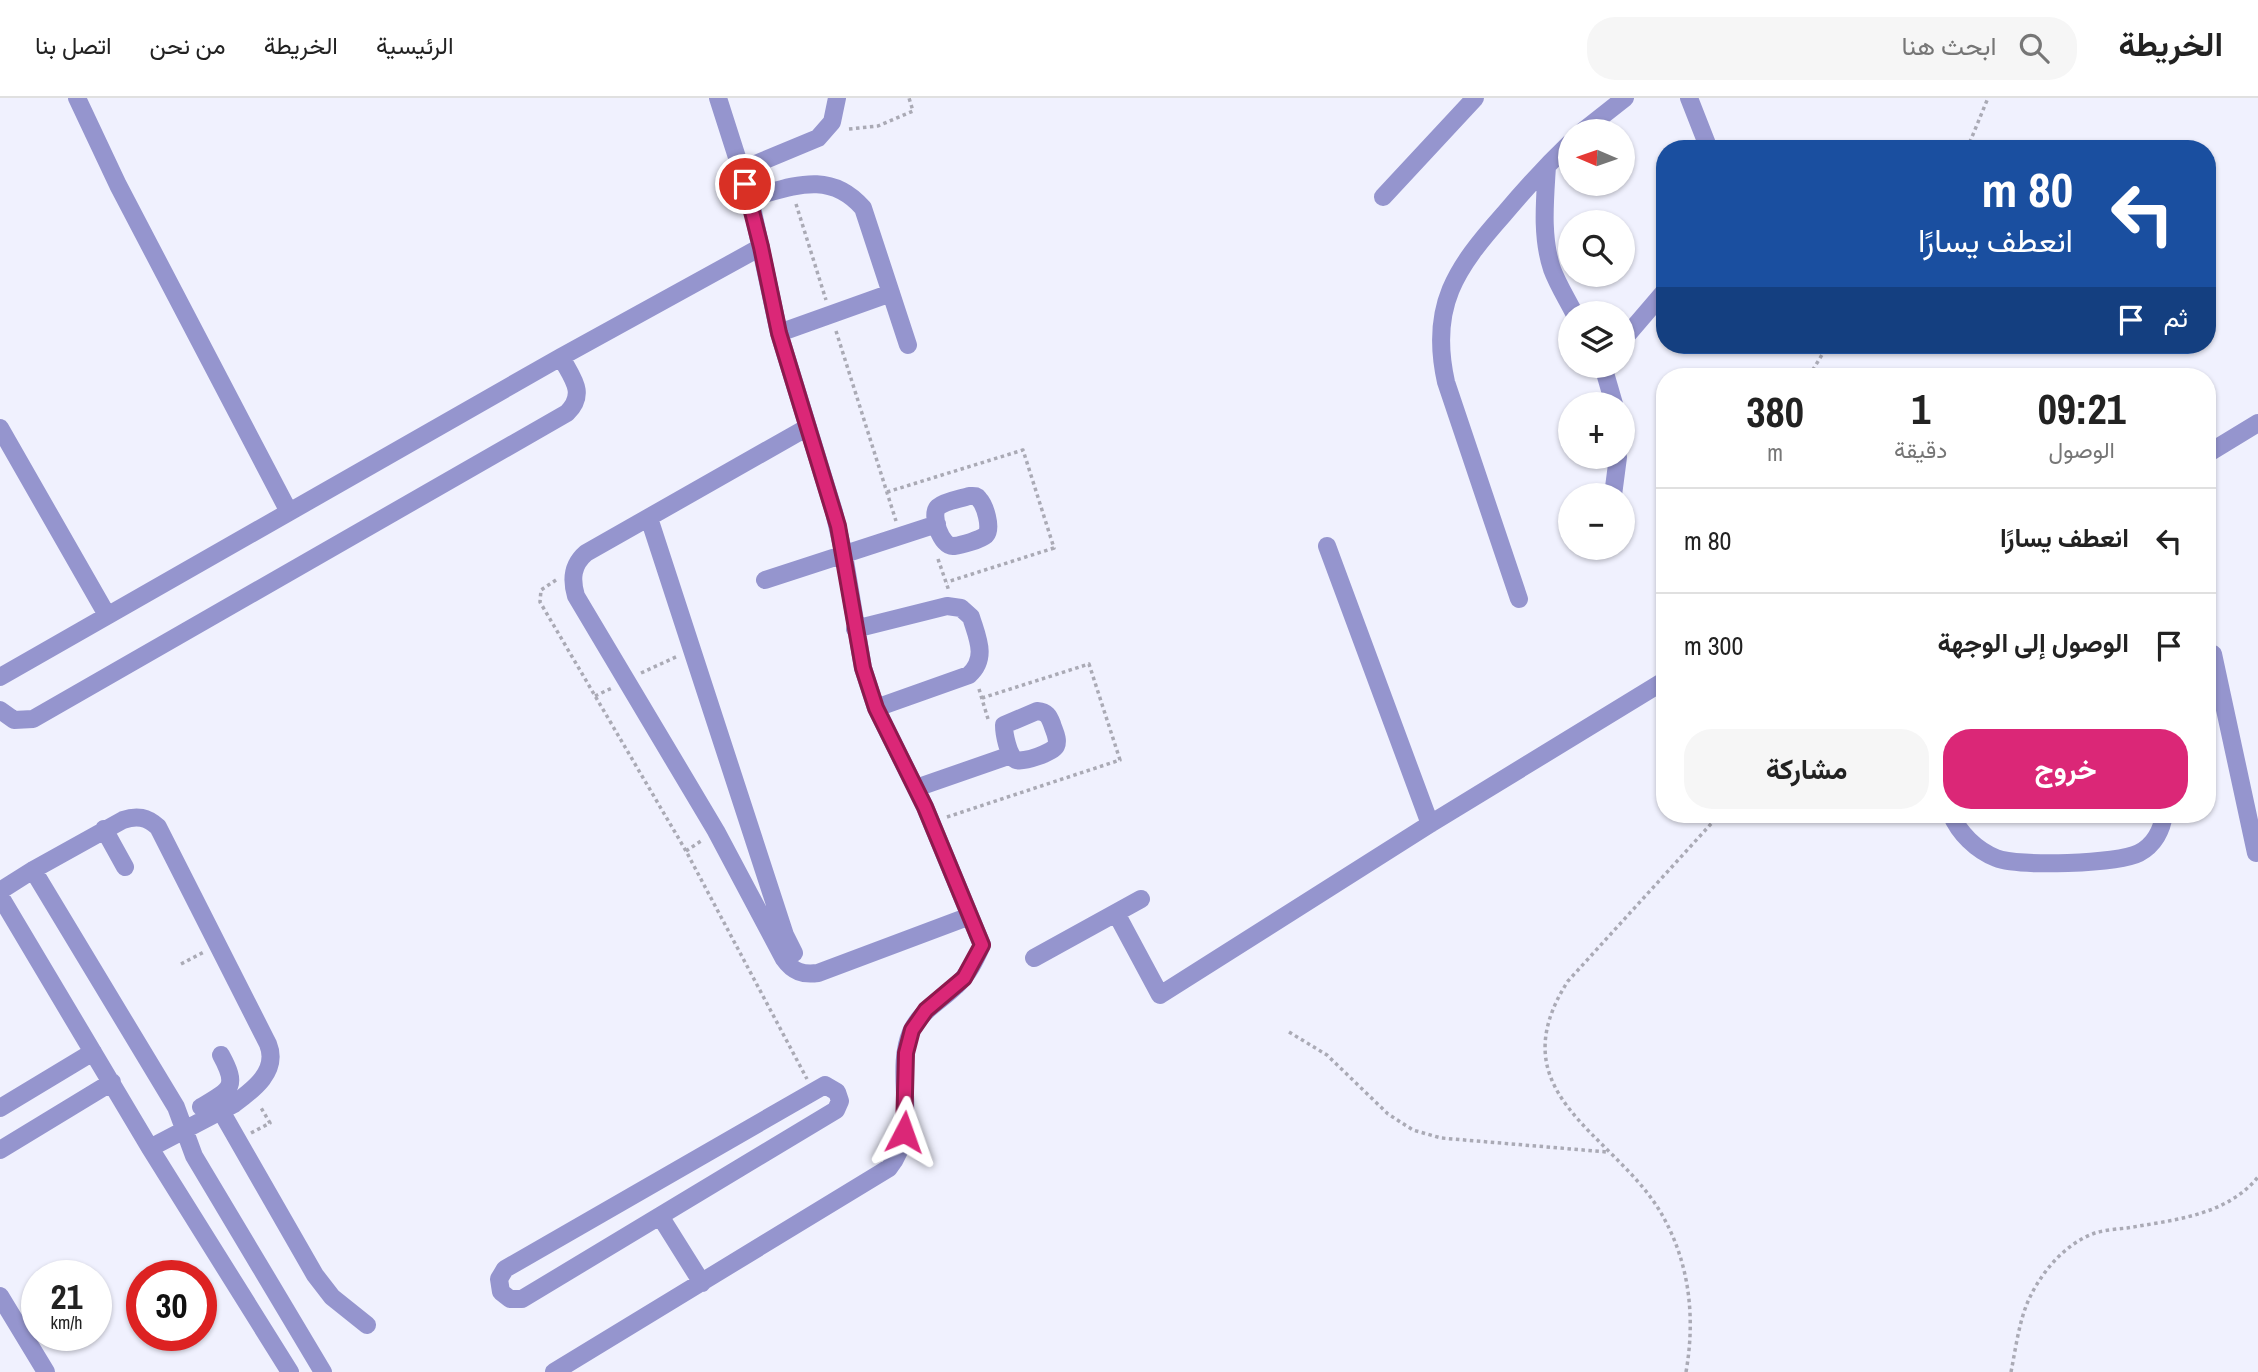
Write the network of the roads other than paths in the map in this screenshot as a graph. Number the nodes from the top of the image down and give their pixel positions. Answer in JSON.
{"nodes":[{"id":1,"x":77,"y":98,"type":"edge"},
{"id":2,"x":718,"y":98,"type":"edge"},
{"id":3,"x":837,"y":98,"type":"edge"},
{"id":4,"x":1475,"y":98,"type":"edge"},
{"id":5,"x":1625,"y":98,"type":"edge"},
{"id":6,"x":1689,"y":98,"type":"edge"},
{"id":7,"x":1598,"y":119,"type":"edge"},
{"id":8,"x":1705,"y":140,"type":"edge"},
{"id":9,"x":1558,"y":154,"type":"edge"},
{"id":10,"x":1546,"y":166,"type":"junction"},
{"id":11,"x":741,"y":170,"type":"junction"},
{"id":12,"x":1383,"y":197,"type":"dead end"},
{"id":13,"x":750,"y":198,"type":"junction"},
{"id":14,"x":761,"y":247,"type":"junction"},
{"id":15,"x":891,"y":293,"type":"junction"},
{"id":16,"x":1568,"y":301,"type":"edge"},
{"id":17,"x":1656,"y":301,"type":"edge"},
{"id":18,"x":1635,"y":326,"type":"edge"},
{"id":19,"x":779,"y":333,"type":"junction"},
{"id":20,"x":908,"y":345,"type":"dead end"},
{"id":21,"x":561,"y":357,"type":"junction"},
{"id":22,"x":2258,"y":423,"type":"edge"},
{"id":23,"x":808,"y":427,"type":"junction"},
{"id":24,"x":0,"y":428,"type":"edge"},
{"id":25,"x":2216,"y":449,"type":"edge"},
{"id":26,"x":289,"y":512,"type":"junction"},
{"id":27,"x":649,"y":518,"type":"junction"},
{"id":28,"x":937,"y":524,"type":"dead end"},
{"id":29,"x":1326,"y":546,"type":"dead end"},
{"id":30,"x":844,"y":555,"type":"junction"},
{"id":31,"x":765,"y":580,"type":"dead end"},
{"id":32,"x":1519,"y":599,"type":"dead end"},
{"id":33,"x":107,"y":615,"type":"junction"},
{"id":34,"x":855,"y":629,"type":"junction"},
{"id":35,"x":2216,"y":666,"type":"edge"},
{"id":36,"x":0,"y":677,"type":"edge"},
{"id":37,"x":1656,"y":686,"type":"edge"},
{"id":38,"x":876,"y":708,"type":"junction"},
{"id":39,"x":0,"y":710,"type":"edge"},
{"id":40,"x":1011,"y":755,"type":"dead end"},
{"id":41,"x":916,"y":788,"type":"junction"},
{"id":42,"x":1957,"y":823,"type":"edge"},
{"id":43,"x":2161,"y":823,"type":"edge"},
{"id":44,"x":1430,"y":824,"type":"junction"},
{"id":45,"x":2254,"y":824,"type":"edge"},
{"id":46,"x":104,"y":829,"type":"junction"},
{"id":47,"x":2256,"y":853,"type":"dead end"},
{"id":48,"x":125,"y":867,"type":"dead end"},
{"id":49,"x":33,"y":870,"type":"junction"},
{"id":50,"x":0,"y":891,"type":"edge"},
{"id":51,"x":0,"y":896,"type":"edge"},
{"id":52,"x":1141,"y":899,"type":"dead end"},
{"id":53,"x":1116,"y":913,"type":"junction"},
{"id":54,"x":970,"y":916,"type":"junction"},
{"id":55,"x":6,"y":920,"type":"edge"},
{"id":56,"x":1034,"y":958,"type":"dead end"},
{"id":57,"x":815,"y":974,"type":"junction"},
{"id":58,"x":93,"y":1052,"type":"junction"},
{"id":59,"x":220,"y":1055,"type":"dead end"},
{"id":60,"x":112,"y":1082,"type":"junction"},
{"id":61,"x":201,"y":1107,"type":"dead end"},
{"id":62,"x":0,"y":1108,"type":"edge"},
{"id":63,"x":221,"y":1111,"type":"junction"},
{"id":64,"x":186,"y":1129,"type":"junction"},
{"id":65,"x":150,"y":1148,"type":"junction"},
{"id":66,"x":0,"y":1150,"type":"edge"},
{"id":67,"x":651,"y":1184,"type":"junction"},
{"id":68,"x":625,"y":1199,"type":"junction"},
{"id":69,"x":664,"y":1213,"type":"junction"},
{"id":70,"x":642,"y":1227,"type":"junction"},
{"id":71,"x":702,"y":1283,"type":"junction"},
{"id":72,"x":0,"y":1296,"type":"edge"},
{"id":73,"x":367,"y":1325,"type":"dead end"},
{"id":74,"x":46,"y":1372,"type":"edge"},
{"id":75,"x":290,"y":1372,"type":"edge"},
{"id":76,"x":323,"y":1372,"type":"edge"},
{"id":77,"x":554,"y":1372,"type":"edge"}],
"edges":[{"from":1,"to":26,"type":"street"},
{"from":2,"to":11,"type":"street"},
{"from":3,"to":11,"type":"street"},
{"from":4,"to":12,"type":"street"},
{"from":5,"to":7,"type":"street"},
{"from":6,"to":8,"type":"street"},
{"from":9,"to":10,"type":"street"},
{"from":10,"to":16,"type":"street"},
{"from":10,"to":32,"type":"street"},
{"from":11,"to":13,"type":"street"},
{"from":13,"to":14,"type":"street"},
{"from":13,"to":15,"type":"street"},
{"from":14,"to":19,"type":"street"},
{"from":14,"to":21,"type":"street"},
{"from":15,"to":19,"type":"street"},
{"from":15,"to":20,"type":"street"},
{"from":17,"to":18,"type":"street"},
{"from":19,"to":23,"type":"street"},
{"from":21,"to":26,"type":"street"},
{"from":21,"to":39,"type":"street"},
{"from":22,"to":25,"type":"street"},
{"from":23,"to":27,"type":"street"},
{"from":23,"to":30,"type":"street"},
{"from":24,"to":33,"type":"street"},
{"from":26,"to":33,"type":"street"},
{"from":27,"to":57,"type":"street"},
{"from":27,"to":57,"type":"street"},
{"from":28,"to":30,"type":"street"},
{"from":29,"to":44,"type":"street"},
{"from":30,"to":31,"type":"street"},
{"from":30,"to":34,"type":"street"},
{"from":33,"to":36,"type":"street"},
{"from":34,"to":38,"type":"street"},
{"from":34,"to":38,"type":"street"},
{"from":35,"to":45,"type":"street"},
{"from":37,"to":44,"type":"street"},
{"from":38,"to":41,"type":"street"},
{"from":40,"to":41,"type":"street"},
{"from":41,"to":54,"type":"street"},
{"from":42,"to":43,"type":"street"},
{"from":44,"to":53,"type":"street"},
{"from":45,"to":47,"type":"street"},
{"from":46,"to":48,"type":"street"},
{"from":46,"to":49,"type":"street"},
{"from":46,"to":63,"type":"street"},
{"from":49,"to":50,"type":"street"},
{"from":49,"to":64,"type":"street"},
{"from":51,"to":55,"type":"street"},
{"from":52,"to":53,"type":"street"},
{"from":53,"to":56,"type":"street"},
{"from":54,"to":57,"type":"street"},
{"from":54,"to":71,"type":"street"},
{"from":55,"to":58,"type":"street"},
{"from":58,"to":60,"type":"street"},
{"from":58,"to":62,"type":"street"},
{"from":59,"to":61,"type":"street"},
{"from":60,"to":65,"type":"street"},
{"from":60,"to":66,"type":"street"},
{"from":63,"to":64,"type":"street"},
{"from":63,"to":73,"type":"street"},
{"from":64,"to":65,"type":"street"},
{"from":64,"to":76,"type":"street"},
{"from":65,"to":75,"type":"street"},
{"from":67,"to":68,"type":"street"},
{"from":67,"to":69,"type":"street"},
{"from":67,"to":69,"type":"street"},
{"from":68,"to":70,"type":"street"},
{"from":68,"to":70,"type":"street"},
{"from":69,"to":70,"type":"street"},
{"from":69,"to":71,"type":"street"},
{"from":71,"to":77,"type":"street"},
{"from":72,"to":74,"type":"street"}]}
